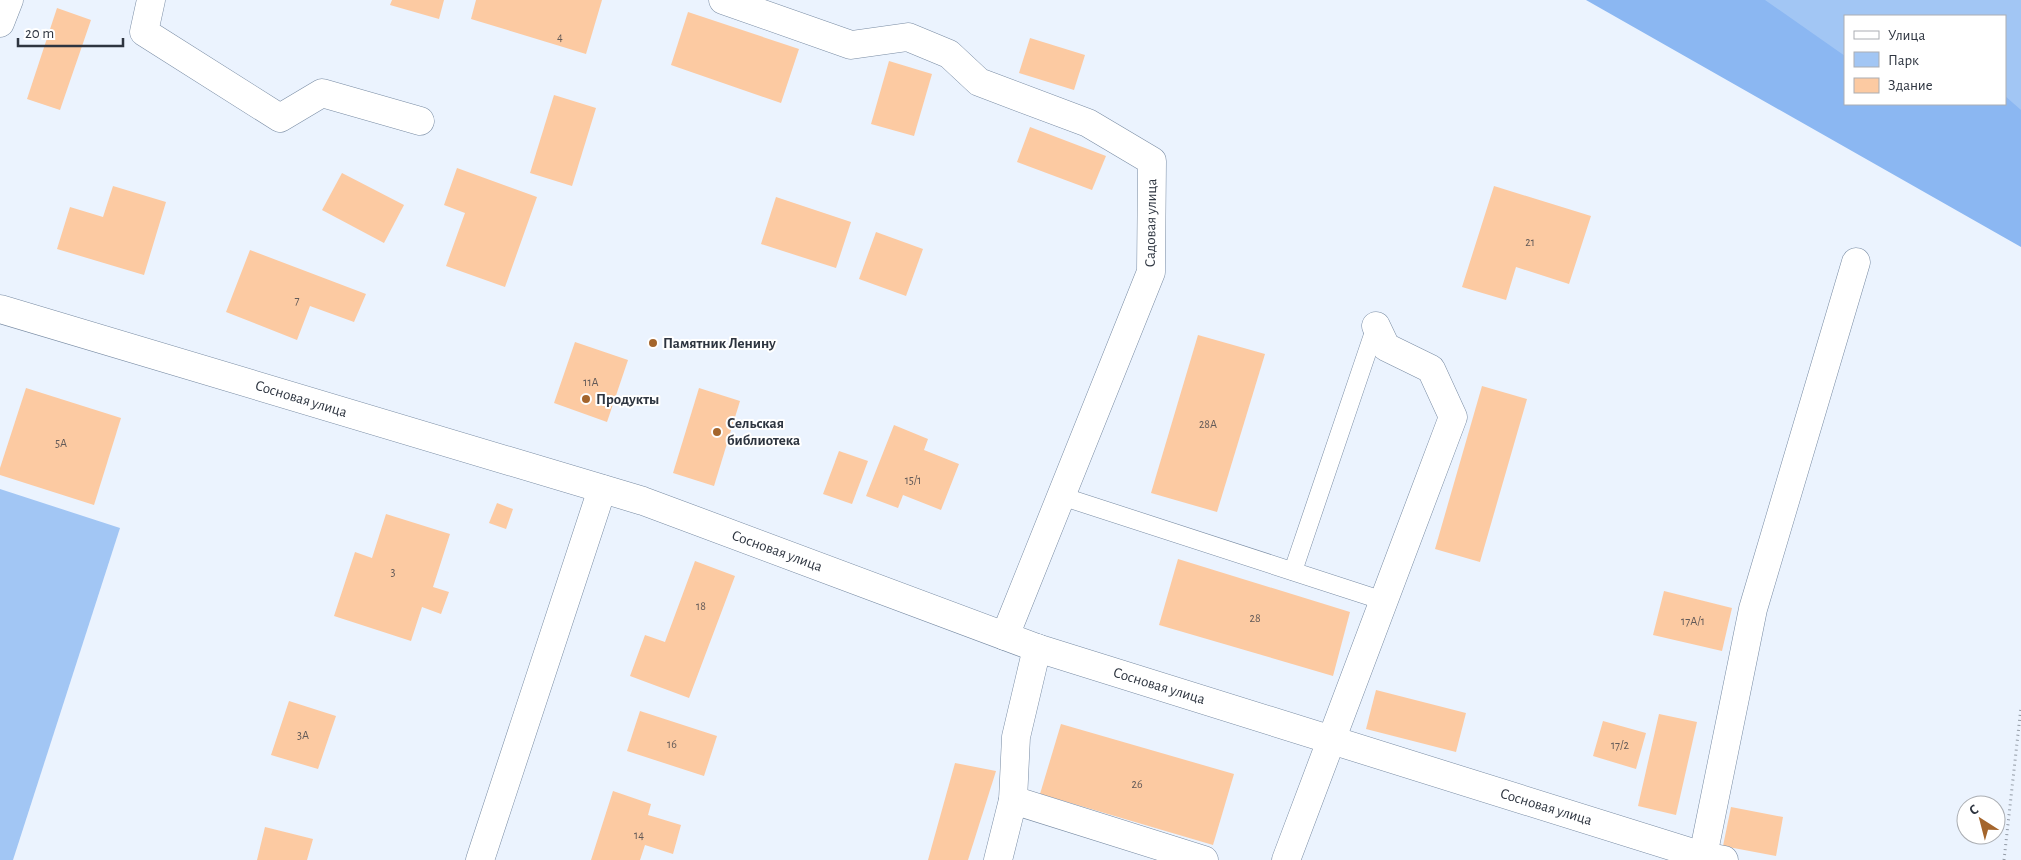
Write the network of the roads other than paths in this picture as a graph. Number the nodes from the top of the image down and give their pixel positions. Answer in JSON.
{"nodes":[{"id":1,"x":9,"y":0,"type":"edge"},
{"id":2,"x":151,"y":0,"type":"edge"},
{"id":3,"x":723,"y":0,"type":"edge"},
{"id":4,"x":0,"y":22,"type":"edge"},
{"id":5,"x":420,"y":120,"type":"dead end"},
{"id":6,"x":1856,"y":262,"type":"dead end"},
{"id":7,"x":0,"y":309,"type":"edge"},
{"id":8,"x":1376,"y":326,"type":"joint"},
{"id":9,"x":602,"y":489,"type":"junction"},
{"id":10,"x":1061,"y":496,"type":"junction"},
{"id":11,"x":1292,"y":571,"type":"junction"},
{"id":12,"x":1384,"y":601,"type":"junction"},
{"id":13,"x":1004,"y":636,"type":"junction"},
{"id":14,"x":1037,"y":648,"type":"junction"},
{"id":15,"x":1332,"y":740,"type":"junction"},
{"id":16,"x":1013,"y":800,"type":"junction"},
{"id":17,"x":1713,"y":858,"type":"edge"},
{"id":18,"x":480,"y":860,"type":"edge"},
{"id":19,"x":998,"y":860,"type":"edge"},
{"id":20,"x":1204,"y":860,"type":"edge"},
{"id":21,"x":1286,"y":860,"type":"edge"}],
"edges":[{"from":1,"to":4,"type":"street"},
{"from":2,"to":5,"type":"street"},
{"from":3,"to":10,"type":"street","name":"Садовая улица"},
{"from":6,"to":17,"type":"street"},
{"from":7,"to":9,"type":"street","name":"Сосновая улица"},
{"from":8,"to":11,"type":"lane"},
{"from":8,"to":12,"type":"street"},
{"from":9,"to":13,"type":"street","name":"Сосновая улица"},
{"from":9,"to":18,"type":"street"},
{"from":10,"to":11,"type":"lane"},
{"from":10,"to":13,"type":"street","name":"Садовая улица"},
{"from":11,"to":12,"type":"lane"},
{"from":12,"to":15,"type":"street"},
{"from":13,"to":14,"type":"street","name":"Сосновая улица"},
{"from":14,"to":15,"type":"street","name":"Сосновая улица"},
{"from":14,"to":16,"type":"street"},
{"from":15,"to":17,"type":"street","name":"Сосновая улица"},
{"from":15,"to":21,"type":"street"},
{"from":16,"to":19,"type":"street"},
{"from":16,"to":20,"type":"street"}]}
